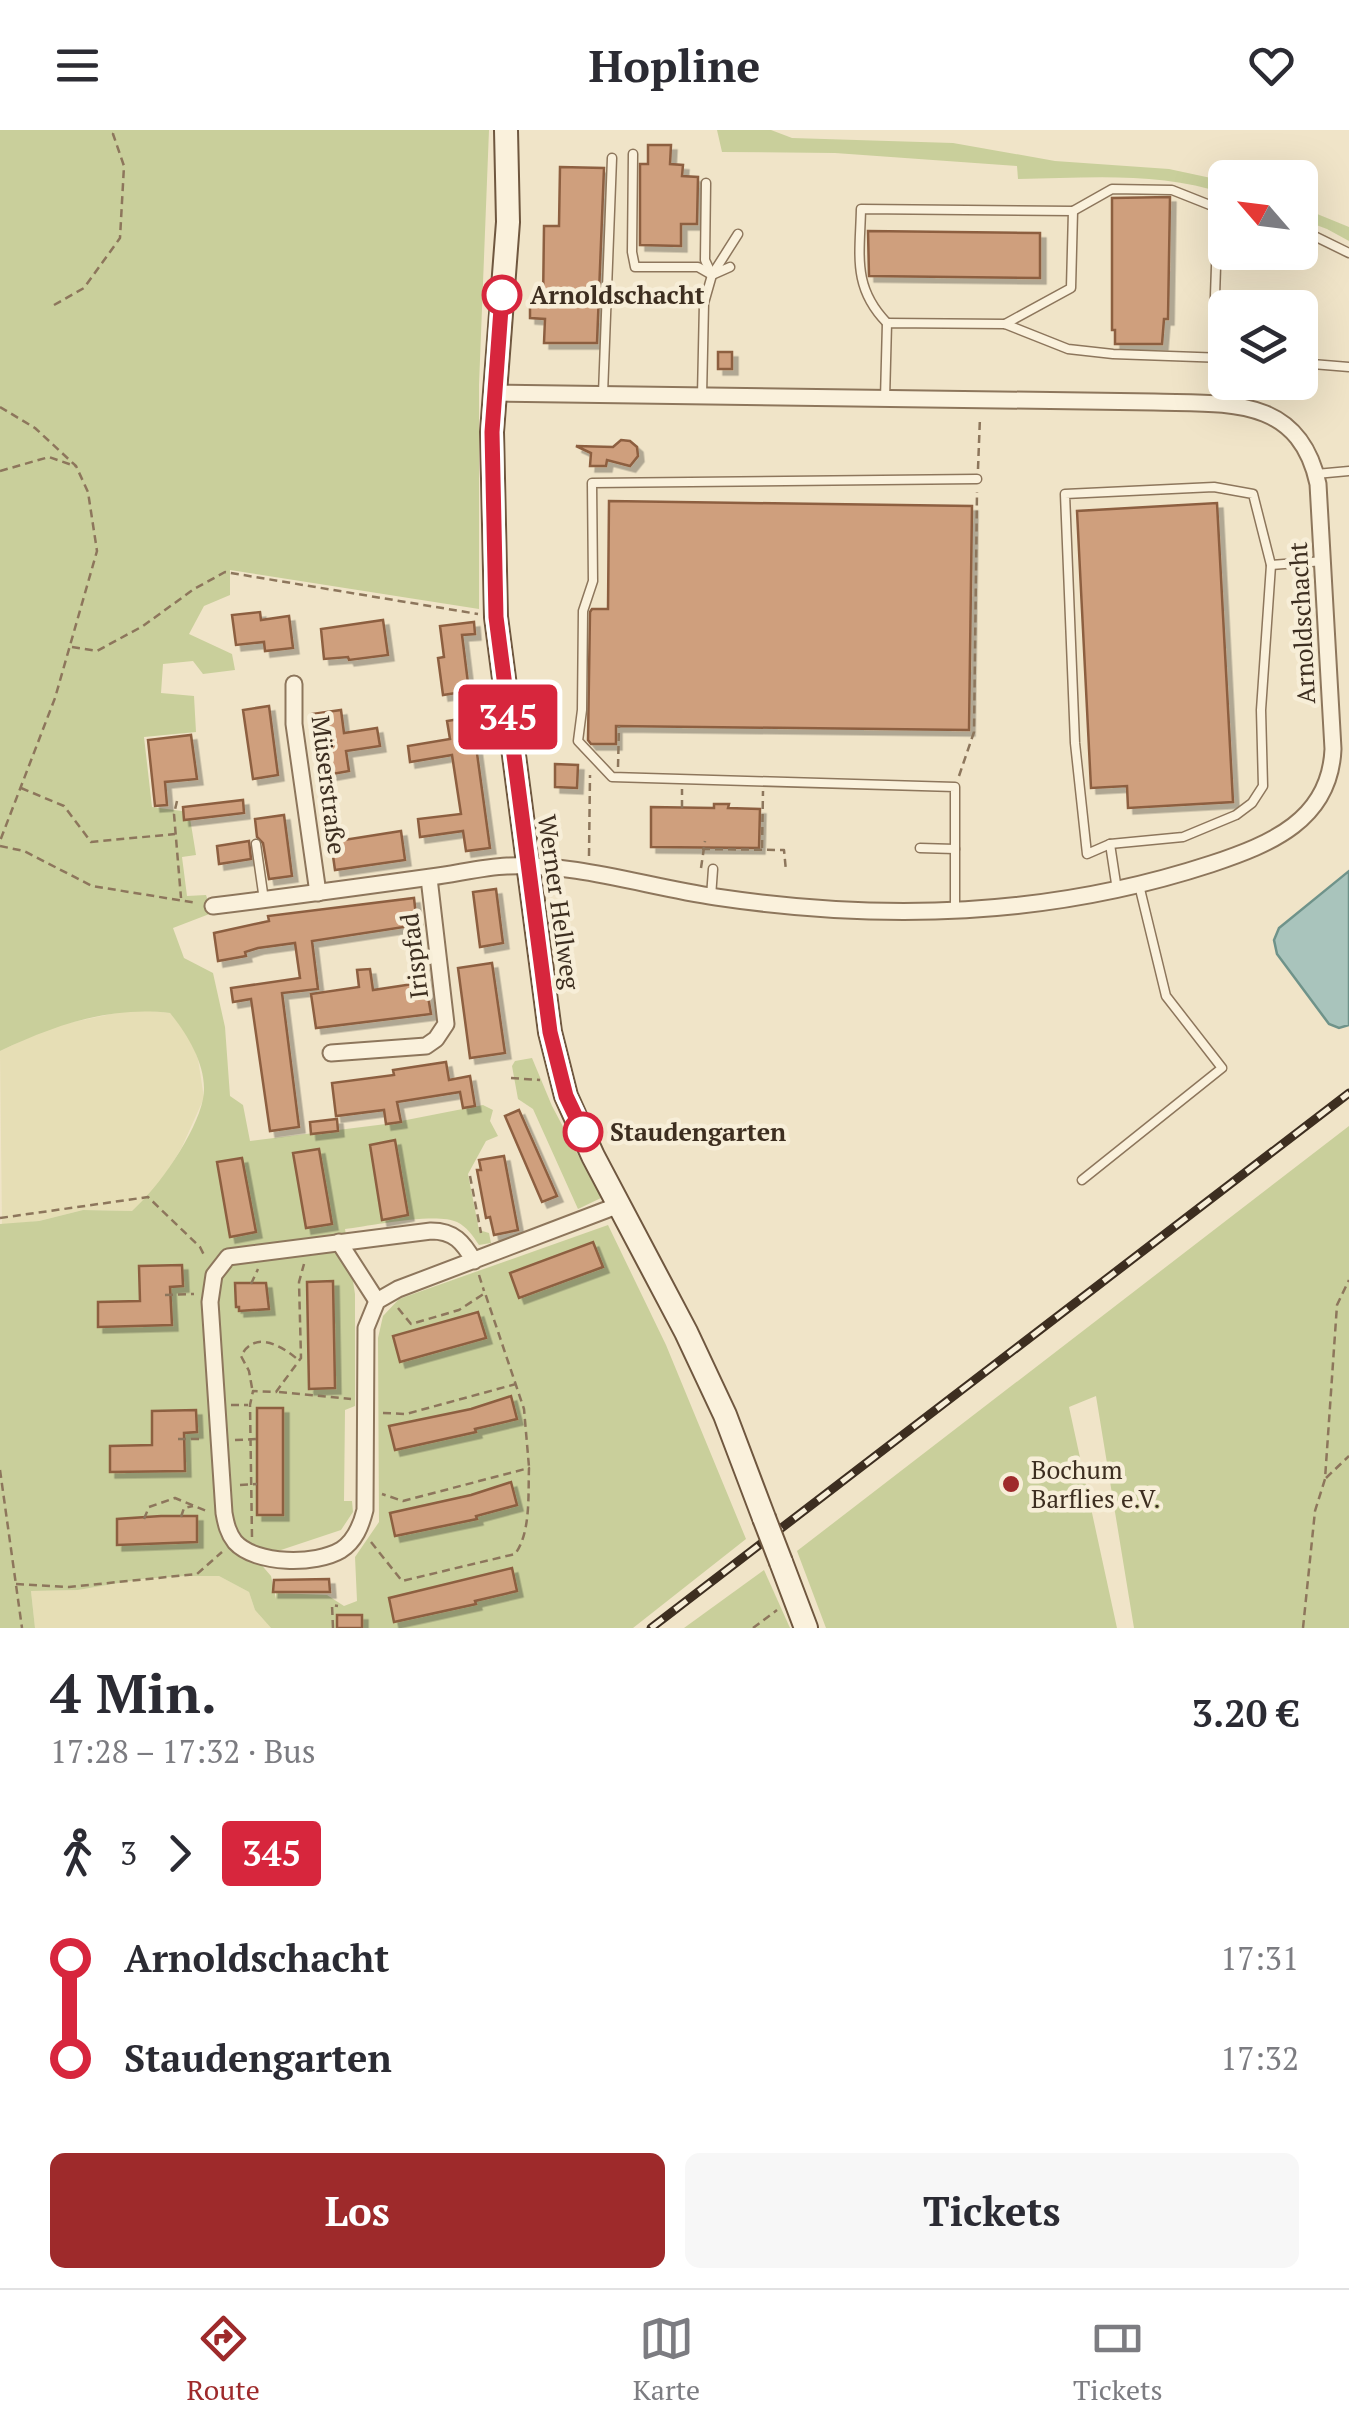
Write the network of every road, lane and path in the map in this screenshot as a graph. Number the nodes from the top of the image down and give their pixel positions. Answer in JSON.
{"nodes":[{"id":1,"x":115,"y":130,"type":"edge"},
{"id":2,"x":506,"y":130,"type":"edge"},
{"id":3,"x":633,"y":154,"type":"dead end"},
{"id":4,"x":612,"y":158,"type":"dead end"},
{"id":5,"x":706,"y":183,"type":"dead end"},
{"id":6,"x":1208,"y":204,"type":"edge"},
{"id":7,"x":1073,"y":211,"type":"junction"},
{"id":8,"x":738,"y":234,"type":"dead end"},
{"id":9,"x":1318,"y":238,"type":"edge"},
{"id":10,"x":1349,"y":253,"type":"edge"},
{"id":11,"x":730,"y":267,"type":"dead end"},
{"id":12,"x":712,"y":275,"type":"junction"},
{"id":13,"x":54,"y":306,"type":"dead end"},
{"id":14,"x":887,"y":322,"type":"junction"},
{"id":15,"x":1005,"y":324,"type":"junction"},
{"id":16,"x":1208,"y":357,"type":"edge"},
{"id":17,"x":1318,"y":364,"type":"edge"},
{"id":18,"x":1349,"y":366,"type":"edge"},
{"id":19,"x":495,"y":392,"type":"junction"},
{"id":20,"x":603,"y":394,"type":"junction"},
{"id":21,"x":702,"y":396,"type":"junction"},
{"id":22,"x":885,"y":398,"type":"junction"},
{"id":23,"x":0,"y":406,"type":"edge"},
{"id":24,"x":980,"y":416,"type":"dead end"},
{"id":25,"x":76,"y":466,"type":"junction"},
{"id":26,"x":0,"y":470,"type":"edge"},
{"id":27,"x":1349,"y":471,"type":"edge"},
{"id":28,"x":1316,"y":474,"type":"junction"},
{"id":29,"x":977,"y":479,"type":"junction"},
{"id":30,"x":1324,"y":561,"type":"junction"},
{"id":31,"x":1272,"y":565,"type":"junction"},
{"id":32,"x":496,"y":617,"type":"junction"},
{"id":33,"x":70,"y":647,"type":"junction"},
{"id":34,"x":294,"y":684,"type":"dead end"},
{"id":35,"x":619,"y":726,"type":"dead end"},
{"id":36,"x":590,"y":774,"type":"dead end"},
{"id":37,"x":618,"y":779,"type":"junction"},
{"id":38,"x":682,"y":781,"type":"junction"},
{"id":39,"x":764,"y":783,"type":"junction"},
{"id":40,"x":955,"y":787,"type":"junction"},
{"id":41,"x":20,"y":788,"type":"junction"},
{"id":42,"x":177,"y":802,"type":"dead end"},
{"id":43,"x":682,"y":808,"type":"dead end"},
{"id":44,"x":762,"y":828,"type":"junction"},
{"id":45,"x":770,"y":828,"type":"dead end"},
{"id":46,"x":175,"y":834,"type":"junction"},
{"id":47,"x":0,"y":844,"type":"edge"},
{"id":48,"x":256,"y":844,"type":"dead end"},
{"id":49,"x":1110,"y":844,"type":"junction"},
{"id":50,"x":920,"y":848,"type":"dead end"},
{"id":51,"x":702,"y":849,"type":"dead end"},
{"id":52,"x":762,"y":850,"type":"junction"},
{"id":53,"x":955,"y":850,"type":"junction"},
{"id":54,"x":526,"y":867,"type":"junction"},
{"id":55,"x":712,"y":869,"type":"dead end"},
{"id":56,"x":786,"y":871,"type":"dead end"},
{"id":57,"x":587,"y":872,"type":"junction"},
{"id":58,"x":429,"y":878,"type":"junction"},
{"id":59,"x":1138,"y":885,"type":"junction"},
{"id":60,"x":1117,"y":890,"type":"junction"},
{"id":61,"x":318,"y":892,"type":"junction"},
{"id":62,"x":711,"y":897,"type":"junction"},
{"id":63,"x":181,"y":898,"type":"dead end"},
{"id":64,"x":264,"y":900,"type":"junction"},
{"id":65,"x":213,"y":906,"type":"joint"},
{"id":66,"x":955,"y":912,"type":"junction"},
{"id":67,"x":331,"y":1053,"type":"dead end"},
{"id":68,"x":511,"y":1078,"type":"dead end"},
{"id":69,"x":561,"y":1081,"type":"junction"},
{"id":70,"x":470,"y":1176,"type":"dead end"},
{"id":71,"x":1082,"y":1180,"type":"dead end"},
{"id":72,"x":619,"y":1205,"type":"junction"},
{"id":73,"x":0,"y":1218,"type":"edge"},
{"id":74,"x":481,"y":1233,"type":"dead end"},
{"id":75,"x":339,"y":1242,"type":"junction"},
{"id":76,"x":304,"y":1247,"type":"junction"},
{"id":77,"x":474,"y":1262,"type":"junction"},
{"id":78,"x":214,"y":1276,"type":"junction"},
{"id":79,"x":1349,"y":1280,"type":"edge"},
{"id":80,"x":210,"y":1293,"type":"junction"},
{"id":81,"x":485,"y":1293,"type":"junction"},
{"id":82,"x":165,"y":1295,"type":"dead end"},
{"id":83,"x":382,"y":1298,"type":"junction"},
{"id":84,"x":308,"y":1314,"type":"dead end"},
{"id":85,"x":300,"y":1315,"type":"junction"},
{"id":86,"x":299,"y":1358,"type":"junction"},
{"id":87,"x":309,"y":1358,"type":"dead end"},
{"id":88,"x":517,"y":1384,"type":"junction"},
{"id":89,"x":253,"y":1392,"type":"junction"},
{"id":90,"x":276,"y":1392,"type":"junction"},
{"id":91,"x":367,"y":1407,"type":"junction"},
{"id":92,"x":178,"y":1439,"type":"dead end"},
{"id":93,"x":250,"y":1439,"type":"junction"},
{"id":94,"x":257,"y":1439,"type":"dead end"},
{"id":95,"x":218,"y":1440,"type":"junction"},
{"id":96,"x":1349,"y":1456,"type":"edge"},
{"id":97,"x":529,"y":1468,"type":"junction"},
{"id":98,"x":0,"y":1470,"type":"edge"},
{"id":99,"x":1325,"y":1478,"type":"junction"},
{"id":100,"x":223,"y":1485,"type":"junction"},
{"id":101,"x":255,"y":1485,"type":"junction"},
{"id":102,"x":377,"y":1492,"type":"dead end"},
{"id":103,"x":181,"y":1516,"type":"dead end"},
{"id":104,"x":144,"y":1519,"type":"dead end"},
{"id":105,"x":357,"y":1533,"type":"junction"},
{"id":106,"x":235,"y":1541,"type":"junction"},
{"id":107,"x":253,"y":1553,"type":"junction"},
{"id":108,"x":16,"y":1584,"type":"junction"},
{"id":109,"x":795,"y":1598,"type":"junction"},
{"id":110,"x":338,"y":1606,"type":"dead end"},
{"id":111,"x":22,"y":1628,"type":"edge"},
{"id":112,"x":332,"y":1628,"type":"edge"},
{"id":113,"x":753,"y":1628,"type":"edge"},
{"id":114,"x":806,"y":1628,"type":"edge"},
{"id":115,"x":1304,"y":1628,"type":"edge"}],
"edges":[{"from":1,"to":13,"type":"path"},
{"from":2,"to":19,"type":"main road","name":"Werner Hellweg"},
{"from":3,"to":12,"type":"lane"},
{"from":4,"to":20,"type":"lane"},
{"from":5,"to":12,"type":"lane"},
{"from":6,"to":7,"type":"lane"},
{"from":7,"to":14,"type":"lane"},
{"from":7,"to":15,"type":"lane"},
{"from":8,"to":12,"type":"lane"},
{"from":9,"to":10,"type":"lane"},
{"from":11,"to":12,"type":"lane"},
{"from":12,"to":21,"type":"lane"},
{"from":14,"to":15,"type":"lane"},
{"from":14,"to":22,"type":"lane"},
{"from":15,"to":16,"type":"lane"},
{"from":17,"to":18,"type":"lane"},
{"from":19,"to":20,"type":"street","name":"Arnoldschacht"},
{"from":19,"to":32,"type":"main road","name":"Werner Hellweg"},
{"from":20,"to":21,"type":"street","name":"Arnoldschacht"},
{"from":21,"to":22,"type":"street","name":"Arnoldschacht"},
{"from":22,"to":28,"type":"street","name":"Arnoldschacht"},
{"from":23,"to":25,"type":"path"},
{"from":24,"to":29,"type":"path"},
{"from":25,"to":26,"type":"path"},
{"from":25,"to":33,"type":"path"},
{"from":27,"to":28,"type":"lane"},
{"from":28,"to":30,"type":"street","name":"Arnoldschacht"},
{"from":29,"to":37,"type":"lane"},
{"from":29,"to":40,"type":"path"},
{"from":30,"to":31,"type":"lane"},
{"from":30,"to":59,"type":"street","name":"Arnoldschacht"},
{"from":31,"to":49,"type":"lane"},
{"from":31,"to":49,"type":"lane"},
{"from":32,"to":33,"type":"path"},
{"from":32,"to":54,"type":"main road","name":"Werner Hellweg"},
{"from":33,"to":41,"type":"path"},
{"from":34,"to":61,"type":"street","name":"Müserstraße"},
{"from":35,"to":37,"type":"path"},
{"from":36,"to":57,"type":"path"},
{"from":37,"to":38,"type":"lane"},
{"from":38,"to":39,"type":"lane"},
{"from":38,"to":43,"type":"path"},
{"from":39,"to":40,"type":"lane"},
{"from":39,"to":44,"type":"path"},
{"from":40,"to":53,"type":"lane"},
{"from":41,"to":46,"type":"path"},
{"from":41,"to":47,"type":"path"},
{"from":42,"to":46,"type":"path"},
{"from":44,"to":45,"type":"path"},
{"from":44,"to":52,"type":"path"},
{"from":46,"to":63,"type":"path"},
{"from":47,"to":65,"type":"path"},
{"from":48,"to":64,"type":"lane"},
{"from":49,"to":60,"type":"lane"},
{"from":50,"to":53,"type":"lane"},
{"from":51,"to":52,"type":"path"},
{"from":52,"to":56,"type":"path"},
{"from":53,"to":66,"type":"lane"},
{"from":54,"to":57,"type":"street","name":"Arnoldschacht"},
{"from":54,"to":58,"type":"street","name":"Müserstraße"},
{"from":54,"to":69,"type":"main road","name":"Werner Hellweg"},
{"from":55,"to":62,"type":"lane"},
{"from":57,"to":62,"type":"street","name":"Arnoldschacht"},
{"from":58,"to":61,"type":"street","name":"Müserstraße"},
{"from":58,"to":67,"type":"street","name":"Irispfad"},
{"from":59,"to":60,"type":"street","name":"Arnoldschacht"},
{"from":59,"to":71,"type":"lane"},
{"from":60,"to":66,"type":"street","name":"Arnoldschacht"},
{"from":61,"to":64,"type":"street","name":"Müserstraße"},
{"from":62,"to":66,"type":"street","name":"Arnoldschacht"},
{"from":64,"to":65,"type":"street","name":"Müserstraße"},
{"from":68,"to":69,"type":"path"},
{"from":69,"to":72,"type":"main road","name":"Werner Hellweg"},
{"from":70,"to":74,"type":"path"},
{"from":72,"to":77,"type":"street"},
{"from":72,"to":109,"type":"main road","name":"Werner Hellweg","bridge":true},
{"from":73,"to":78,"type":"path"},
{"from":75,"to":76,"type":"street"},
{"from":75,"to":77,"type":"street"},
{"from":75,"to":83,"type":"street"},
{"from":76,"to":78,"type":"street"},
{"from":76,"to":85,"type":"path"},
{"from":77,"to":81,"type":"path"},
{"from":77,"to":83,"type":"street"},
{"from":78,"to":80,"type":"street"},
{"from":79,"to":99,"type":"path"},
{"from":80,"to":82,"type":"path"},
{"from":80,"to":95,"type":"street"},
{"from":81,"to":83,"type":"path"},
{"from":81,"to":88,"type":"path"},
{"from":83,"to":91,"type":"street"},
{"from":84,"to":85,"type":"path"},
{"from":85,"to":86,"type":"path"},
{"from":86,"to":87,"type":"path"},
{"from":86,"to":89,"type":"path"},
{"from":86,"to":90,"type":"path"},
{"from":88,"to":91,"type":"path"},
{"from":88,"to":97,"type":"path"},
{"from":89,"to":90,"type":"path"},
{"from":89,"to":93,"type":"path"},
{"from":90,"to":91,"type":"path"},
{"from":91,"to":105,"type":"street"},
{"from":92,"to":95,"type":"path"},
{"from":93,"to":94,"type":"path"},
{"from":93,"to":95,"type":"path"},
{"from":93,"to":101,"type":"path"},
{"from":95,"to":100,"type":"street"},
{"from":96,"to":99,"type":"path"},
{"from":97,"to":102,"type":"path"},
{"from":97,"to":105,"type":"path"},
{"from":98,"to":108,"type":"path"},
{"from":99,"to":115,"type":"path"},
{"from":100,"to":101,"type":"path"},
{"from":100,"to":106,"type":"street"},
{"from":101,"to":107,"type":"path"},
{"from":103,"to":104,"type":"path"},
{"from":105,"to":107,"type":"street"},
{"from":106,"to":107,"type":"street"},
{"from":106,"to":108,"type":"path"},
{"from":108,"to":111,"type":"path"},
{"from":109,"to":113,"type":"path"},
{"from":109,"to":114,"type":"main road","name":"Werner Hellweg"},
{"from":110,"to":112,"type":"path"}]}
